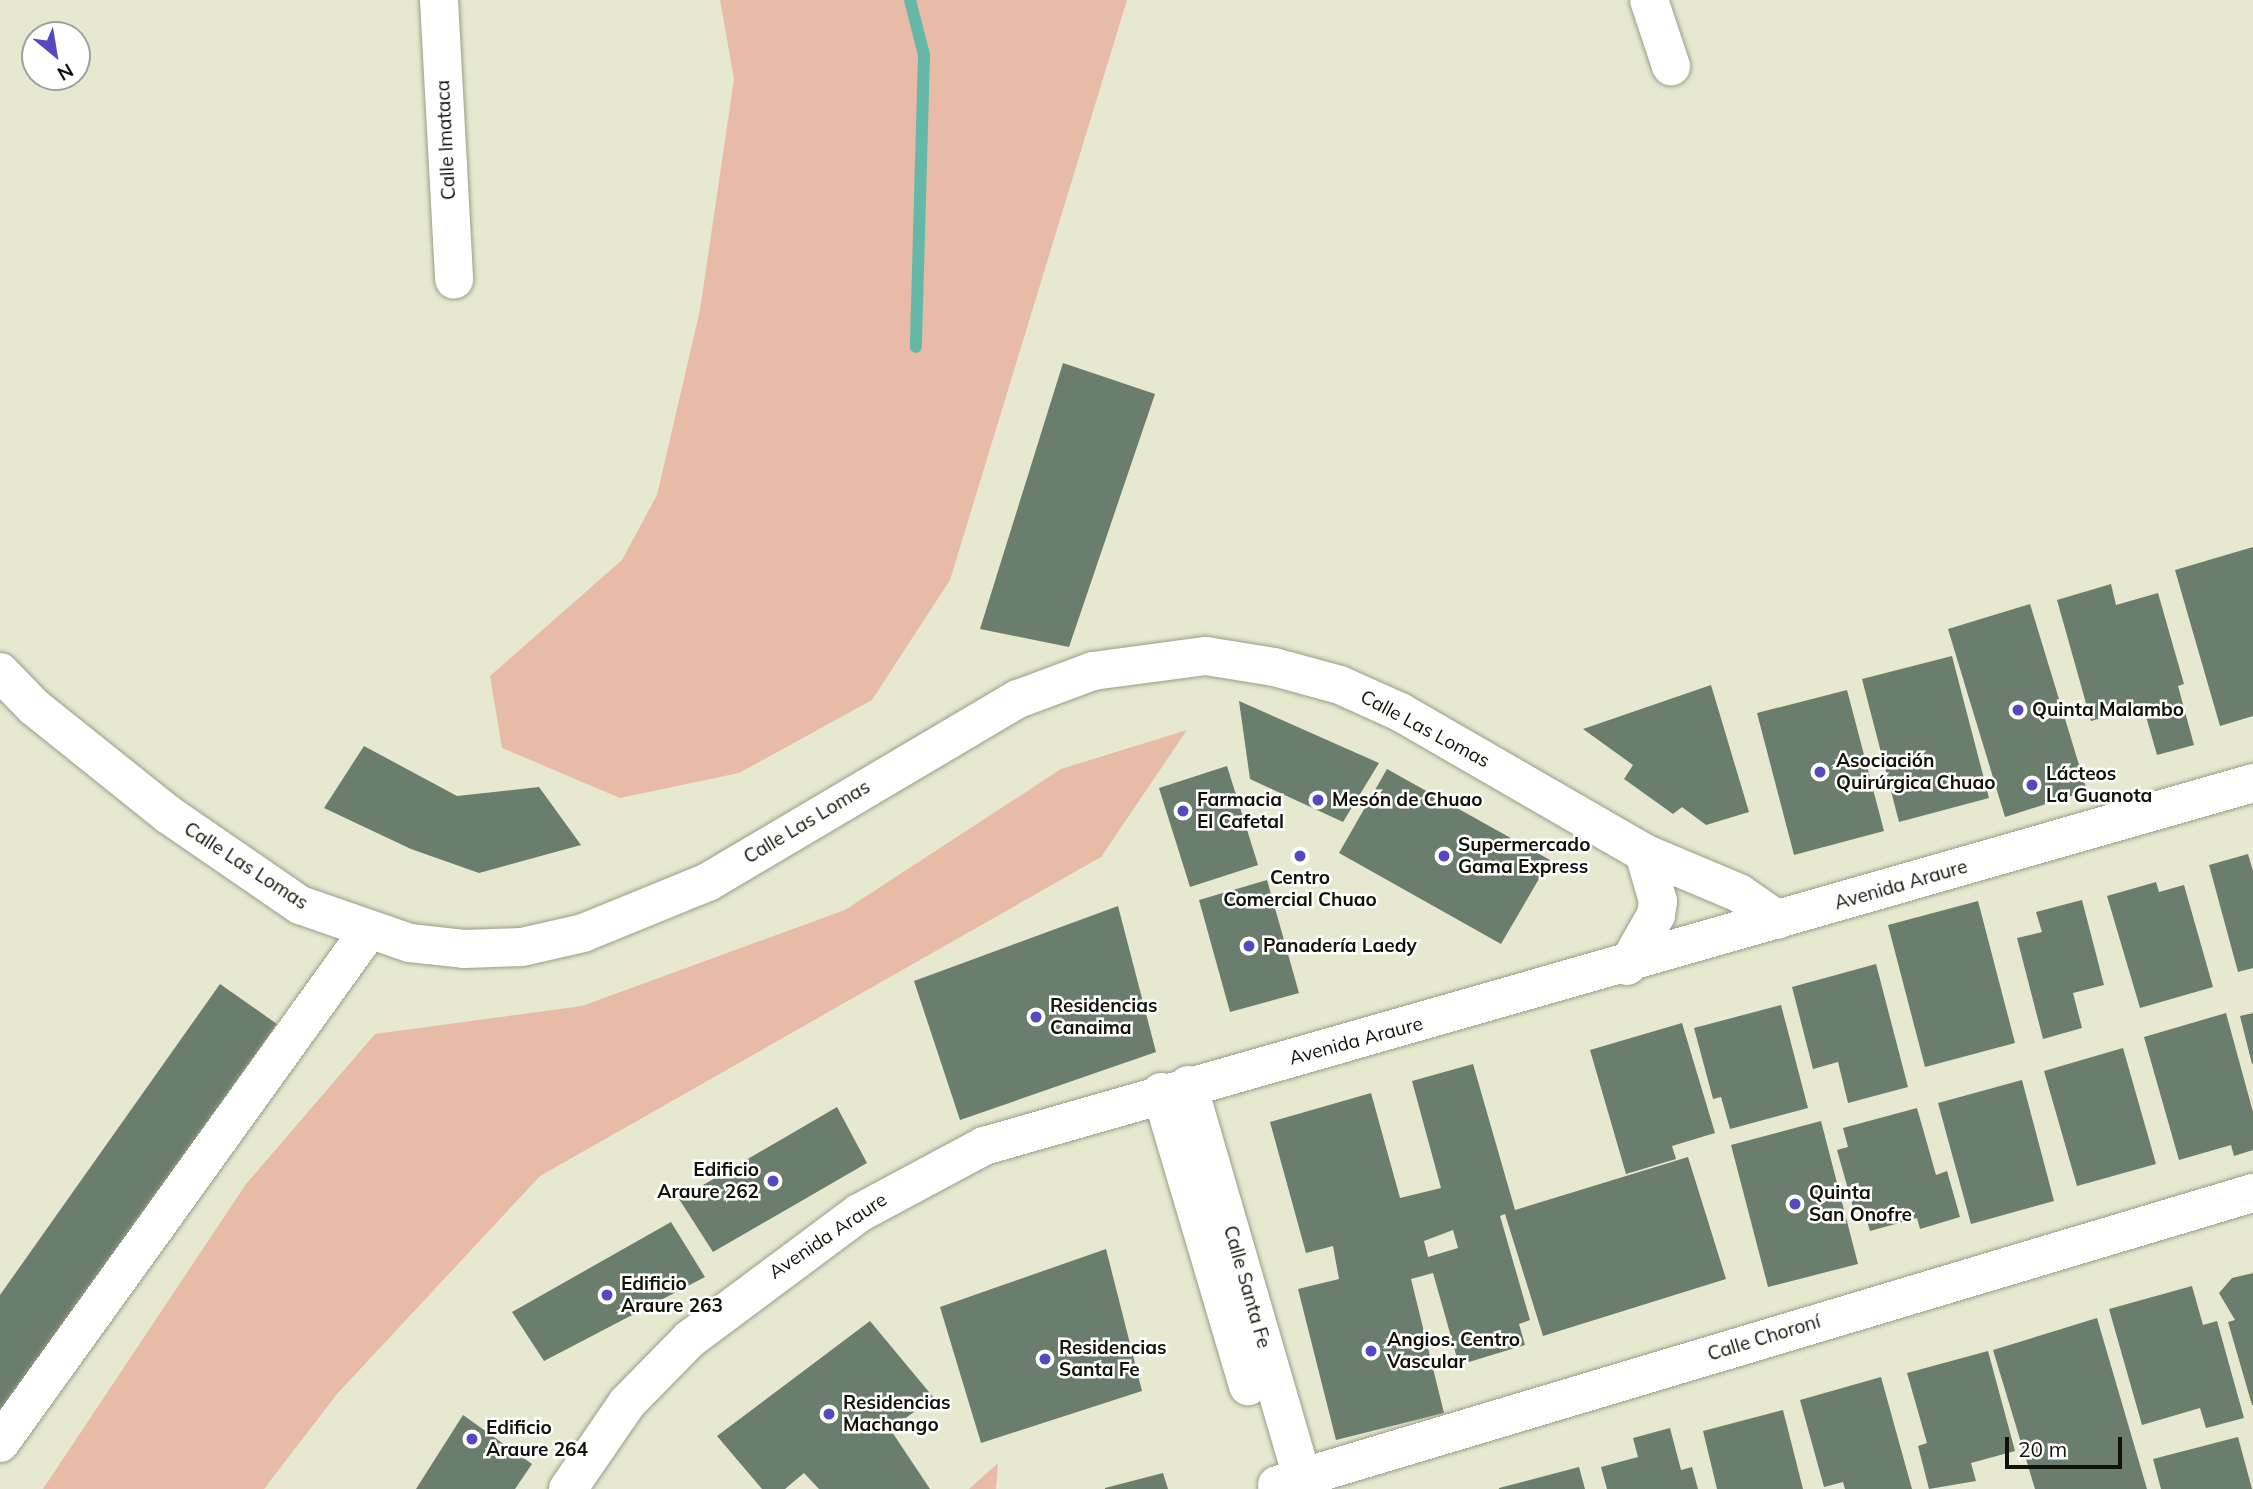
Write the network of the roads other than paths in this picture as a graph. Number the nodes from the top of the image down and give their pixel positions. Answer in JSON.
{"nodes":[{"id":1,"x":439,"y":0,"type":"edge"},
{"id":2,"x":1649,"y":0,"type":"edge"},
{"id":3,"x":1671,"y":66,"type":"dead end"},
{"id":4,"x":454,"y":280,"type":"dead end"},
{"id":5,"x":0,"y":672,"type":"edge"},
{"id":6,"x":2253,"y":783,"type":"edge"},
{"id":7,"x":1644,"y":853,"type":"junction"},
{"id":8,"x":1778,"y":920,"type":"junction"},
{"id":9,"x":369,"y":930,"type":"junction"},
{"id":10,"x":1627,"y":965,"type":"junction"},
{"id":11,"x":1175,"y":1088,"type":"junction"},
{"id":12,"x":2253,"y":1193,"type":"edge"},
{"id":13,"x":0,"y":1443,"type":"edge"},
{"id":14,"x":1290,"y":1485,"type":"edge"},
{"id":15,"x":568,"y":1489,"type":"edge"}],
"edges":[{"from":1,"to":4,"type":"street","name":"Calle Imataca"},
{"from":2,"to":3,"type":"street"},
{"from":5,"to":9,"type":"street","name":"Calle Las Lomas"},
{"from":6,"to":8,"type":"street","name":"Avenida Araure"},
{"from":7,"to":8,"type":"street","name":"Calle Las Lomas"},
{"from":7,"to":9,"type":"street","name":"Calle Las Lomas"},
{"from":7,"to":10,"type":"street"},
{"from":8,"to":10,"type":"street","name":"Avenida Araure"},
{"from":9,"to":13,"type":"street"},
{"from":10,"to":11,"type":"street","name":"Avenida Araure"},
{"from":11,"to":14,"type":"street","name":"Calle Santa Fe"},
{"from":11,"to":15,"type":"street","name":"Avenida Araure"},
{"from":12,"to":14,"type":"street","name":"Calle Choroní"}]}
